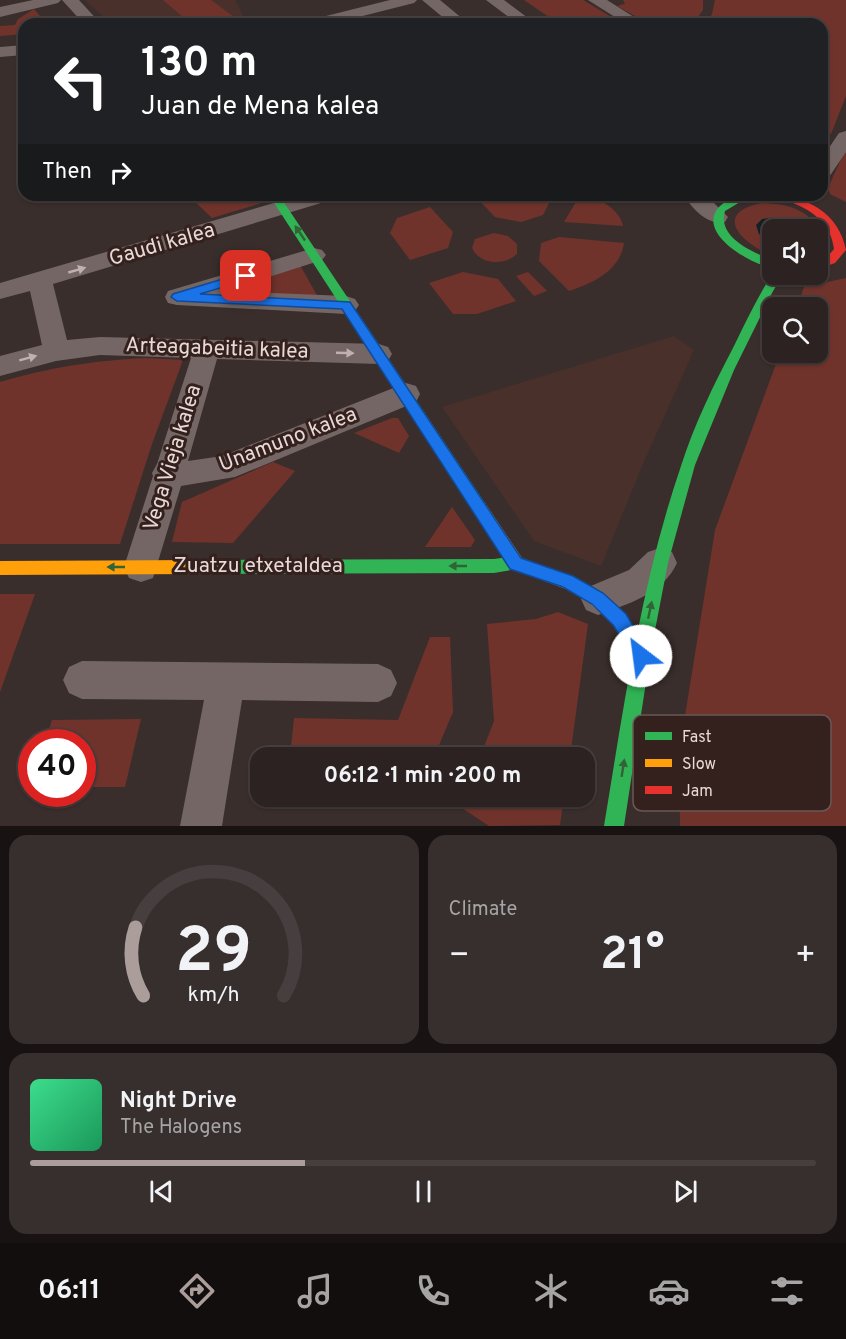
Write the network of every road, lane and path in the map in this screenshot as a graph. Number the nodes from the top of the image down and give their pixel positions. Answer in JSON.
{"nodes":[{"id":1,"x":53,"y":0,"type":"edge"},
{"id":2,"x":69,"y":0,"type":"edge"},
{"id":3,"x":409,"y":0,"type":"edge"},
{"id":4,"x":431,"y":0,"type":"edge"},
{"id":5,"x":494,"y":0,"type":"edge"},
{"id":6,"x":596,"y":0,"type":"edge"},
{"id":7,"x":456,"y":2,"type":"dead end"},
{"id":8,"x":332,"y":5,"type":"dead end"},
{"id":9,"x":0,"y":12,"type":"edge"},
{"id":10,"x":345,"y":16,"type":"junction"},
{"id":11,"x":87,"y":18,"type":"edge"},
{"id":12,"x":337,"y":18,"type":"edge"},
{"id":13,"x":454,"y":18,"type":"edge"},
{"id":14,"x":520,"y":18,"type":"edge"},
{"id":15,"x":627,"y":18,"type":"edge"},
{"id":16,"x":18,"y":51,"type":"edge"},
{"id":17,"x":1,"y":54,"type":"edge"},
{"id":18,"x":846,"y":137,"type":"edge"},
{"id":19,"x":828,"y":164,"type":"edge"},
{"id":20,"x":278,"y":201,"type":"edge"},
{"id":21,"x":700,"y":201,"type":"edge"},
{"id":22,"x":730,"y":201,"type":"edge"},
{"id":23,"x":812,"y":201,"type":"edge"},
{"id":24,"x":717,"y":217,"type":"junction"},
{"id":25,"x":841,"y":223,"type":"edge"},
{"id":26,"x":314,"y":255,"type":"junction"},
{"id":27,"x":762,"y":260,"type":"edge"},
{"id":28,"x":828,"y":260,"type":"edge"},
{"id":29,"x":40,"y":280,"type":"junction"},
{"id":30,"x":771,"y":285,"type":"edge"},
{"id":31,"x":0,"y":291,"type":"edge"},
{"id":32,"x":346,"y":305,"type":"junction"},
{"id":33,"x":207,"y":349,"type":"junction"},
{"id":34,"x":56,"y":351,"type":"junction"},
{"id":35,"x":379,"y":354,"type":"junction"},
{"id":36,"x":0,"y":366,"type":"edge"},
{"id":37,"x":406,"y":394,"type":"junction"},
{"id":38,"x":167,"y":473,"type":"junction"},
{"id":39,"x":516,"y":563,"type":"junction"},
{"id":40,"x":660,"y":563,"type":"junction"},
{"id":41,"x":141,"y":567,"type":"junction"},
{"id":42,"x":0,"y":568,"type":"edge"},
{"id":43,"x":598,"y":599,"type":"junction"},
{"id":44,"x":641,"y":656,"type":"junction"},
{"id":45,"x":82,"y":680,"type":"dead end"},
{"id":46,"x":226,"y":681,"type":"junction"},
{"id":47,"x":378,"y":683,"type":"dead end"},
{"id":48,"x":201,"y":826,"type":"edge"},
{"id":49,"x":615,"y":826,"type":"edge"}],
"edges":[{"from":1,"to":9,"type":"street"},
{"from":2,"to":11,"type":"street"},
{"from":3,"to":10,"type":"street"},
{"from":4,"to":7,"type":"street"},
{"from":4,"to":13,"type":"street"},
{"from":5,"to":14,"type":"street"},
{"from":6,"to":15,"type":"street"},
{"from":8,"to":10,"type":"street"},
{"from":10,"to":12,"type":"street"},
{"from":16,"to":17,"type":"street"},
{"from":18,"to":19,"type":"street"},
{"from":26,"to":20,"type":"street","one_way":true},
{"from":29,"to":20,"type":"street","name":"Gaudi kalea","one_way":true},
{"from":21,"to":24,"type":"street"},
{"from":22,"to":24,"type":"street"},
{"from":23,"to":25,"type":"street"},
{"from":24,"to":27,"type":"street"},
{"from":25,"to":28,"type":"street"},
{"from":26,"to":32,"type":"street"},
{"from":26,"to":32,"type":"street"},
{"from":29,"to":31,"type":"street","name":"Gaudi kalea"},
{"from":29,"to":34,"type":"street"},
{"from":30,"to":40,"type":"street"},
{"from":32,"to":35,"type":"street"},
{"from":33,"to":34,"type":"street","name":"Arteagabeitia kalea"},
{"from":33,"to":35,"type":"street","name":"Arteagabeitia kalea","one_way":true},
{"from":33,"to":38,"type":"street","name":"Vega Vieja kalea"},
{"from":36,"to":34,"type":"street","one_way":true},
{"from":35,"to":37,"type":"street"},
{"from":37,"to":38,"type":"street","name":"Unamuno kalea"},
{"from":37,"to":39,"type":"street"},
{"from":38,"to":41,"type":"street","name":"Vega Vieja kalea"},
{"from":39,"to":41,"type":"street","name":"Zuatzu etxetaldea","one_way":true},
{"from":39,"to":43,"type":"street"},
{"from":40,"to":43,"type":"street"},
{"from":44,"to":40,"type":"street","one_way":true},
{"from":41,"to":42,"type":"street","name":"Zuatzu etxetaldea","one_way":true},
{"from":43,"to":44,"type":"street"},
{"from":49,"to":44,"type":"street","one_way":true},
{"from":45,"to":46,"type":"street"},
{"from":46,"to":47,"type":"street"},
{"from":46,"to":48,"type":"street"}]}
